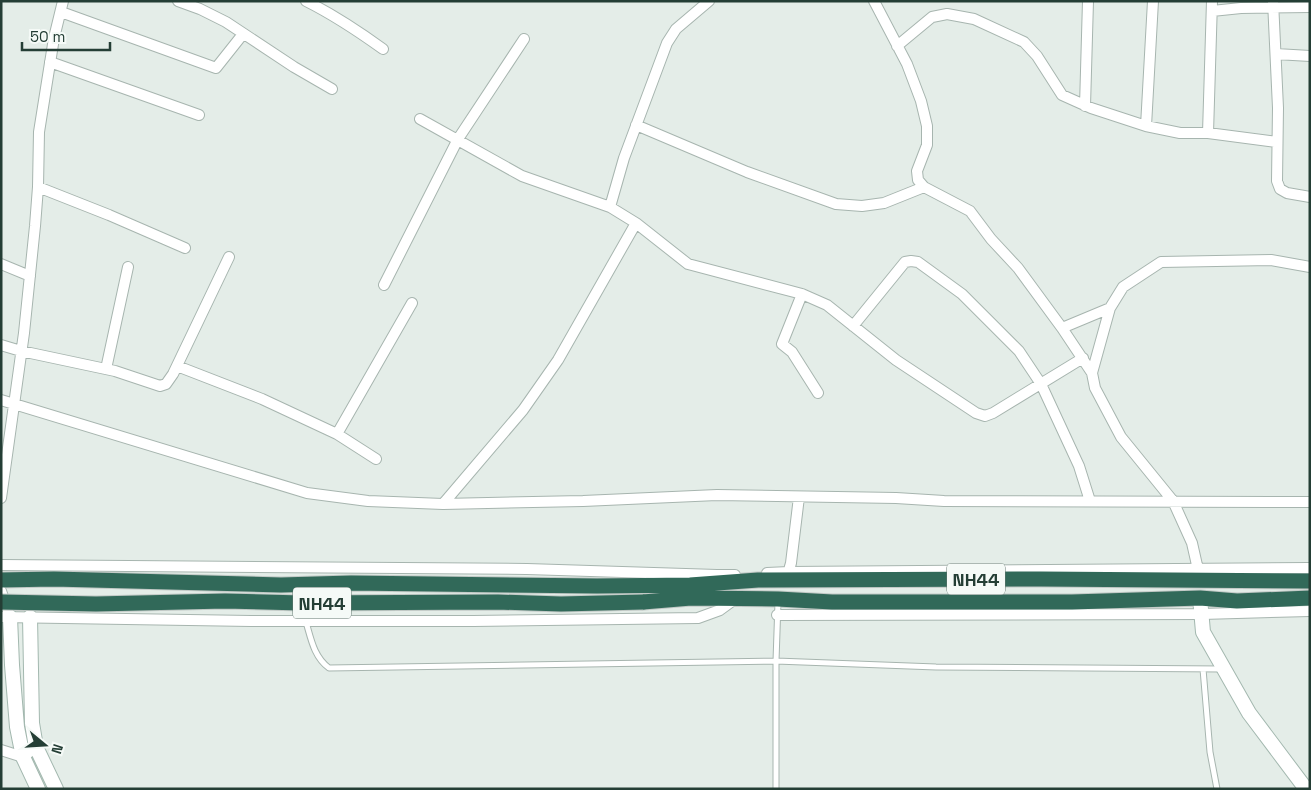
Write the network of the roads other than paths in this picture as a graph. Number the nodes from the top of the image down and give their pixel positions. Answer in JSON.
{"nodes":[{"id":1,"x":178,"y":1,"type":"edge"},
{"id":2,"x":306,"y":1,"type":"edge"},
{"id":3,"x":709,"y":1,"type":"edge"},
{"id":4,"x":874,"y":1,"type":"edge"},
{"id":5,"x":1088,"y":1,"type":"edge"},
{"id":6,"x":1152,"y":1,"type":"edge"},
{"id":7,"x":1272,"y":4,"type":"edge"},
{"id":8,"x":62,"y":6,"type":"edge"},
{"id":9,"x":1212,"y":6,"type":"edge"},
{"id":10,"x":1310,"y":7,"type":"edge"},
{"id":11,"x":243,"y":34,"type":"junction"},
{"id":12,"x":524,"y":39,"type":"dead end"},
{"id":13,"x":897,"y":46,"type":"junction"},
{"id":14,"x":383,"y":49,"type":"dead end"},
{"id":15,"x":1276,"y":54,"type":"junction"},
{"id":16,"x":1310,"y":56,"type":"edge"},
{"id":17,"x":50,"y":62,"type":"junction"},
{"id":18,"x":332,"y":89,"type":"dead end"},
{"id":19,"x":1085,"y":106,"type":"junction"},
{"id":20,"x":199,"y":115,"type":"dead end"},
{"id":21,"x":420,"y":119,"type":"dead end"},
{"id":22,"x":636,"y":124,"type":"junction"},
{"id":23,"x":1146,"y":126,"type":"junction"},
{"id":24,"x":1208,"y":133,"type":"junction"},
{"id":25,"x":458,"y":139,"type":"junction"},
{"id":26,"x":1278,"y":142,"type":"junction"},
{"id":27,"x":38,"y":187,"type":"junction"},
{"id":28,"x":924,"y":187,"type":"junction"},
{"id":29,"x":1310,"y":197,"type":"edge"},
{"id":30,"x":610,"y":207,"type":"junction"},
{"id":31,"x":636,"y":224,"type":"junction"},
{"id":32,"x":185,"y":248,"type":"dead end"},
{"id":33,"x":229,"y":258,"type":"dead end"},
{"id":34,"x":1,"y":264,"type":"edge"},
{"id":35,"x":128,"y":267,"type":"dead end"},
{"id":36,"x":1310,"y":267,"type":"edge"},
{"id":37,"x":30,"y":276,"type":"junction"},
{"id":38,"x":384,"y":285,"type":"dead end"},
{"id":39,"x":802,"y":294,"type":"junction"},
{"id":40,"x":412,"y":303,"type":"dead end"},
{"id":41,"x":1110,"y":308,"type":"junction"},
{"id":42,"x":853,"y":326,"type":"junction"},
{"id":43,"x":1062,"y":328,"type":"junction"},
{"id":44,"x":1,"y":345,"type":"edge"},
{"id":45,"x":21,"y":352,"type":"junction"},
{"id":46,"x":1082,"y":358,"type":"junction"},
{"id":47,"x":177,"y":366,"type":"junction"},
{"id":48,"x":106,"y":369,"type":"junction"},
{"id":49,"x":1092,"y":373,"type":"junction"},
{"id":50,"x":1041,"y":384,"type":"junction"},
{"id":51,"x":818,"y":393,"type":"dead end"},
{"id":52,"x":1,"y":400,"type":"edge"},
{"id":53,"x":14,"y":404,"type":"junction"},
{"id":54,"x":337,"y":434,"type":"junction"},
{"id":55,"x":376,"y":459,"type":"dead end"},
{"id":56,"x":799,"y":497,"type":"junction"},
{"id":57,"x":1,"y":498,"type":"edge"},
{"id":58,"x":1090,"y":501,"type":"junction"},
{"id":59,"x":1173,"y":501,"type":"junction"},
{"id":60,"x":1310,"y":502,"type":"edge"},
{"id":61,"x":443,"y":504,"type":"junction"},
{"id":62,"x":1,"y":565,"type":"edge"},
{"id":63,"x":1310,"y":568,"type":"edge"},
{"id":64,"x":1199,"y":574,"type":"junction"},
{"id":65,"x":787,"y":576,"type":"junction"},
{"id":66,"x":1,"y":580,"type":"edge"},
{"id":67,"x":1310,"y":581,"type":"edge"},
{"id":68,"x":1,"y":591,"type":"edge"},
{"id":69,"x":1200,"y":598,"type":"junction"},
{"id":70,"x":1310,"y":598,"type":"edge"},
{"id":71,"x":735,"y":599,"type":"junction"},
{"id":72,"x":778,"y":599,"type":"junction"},
{"id":73,"x":1,"y":602,"type":"edge"},
{"id":74,"x":1310,"y":611,"type":"edge"},
{"id":75,"x":1202,"y":614,"type":"junction"},
{"id":76,"x":777,"y":615,"type":"junction"},
{"id":77,"x":6,"y":617,"type":"edge"},
{"id":78,"x":30,"y":617,"type":"junction"},
{"id":79,"x":306,"y":621,"type":"junction"},
{"id":80,"x":776,"y":662,"type":"junction"},
{"id":81,"x":1204,"y":669,"type":"junction"},
{"id":82,"x":1224,"y":669,"type":"junction"},
{"id":83,"x":36,"y":747,"type":"junction"},
{"id":84,"x":1,"y":750,"type":"edge"},
{"id":85,"x":24,"y":757,"type":"junction"},
{"id":86,"x":38,"y":789,"type":"edge"},
{"id":87,"x":56,"y":789,"type":"edge"},
{"id":88,"x":776,"y":789,"type":"edge"},
{"id":89,"x":1217,"y":789,"type":"edge"},
{"id":90,"x":1306,"y":789,"type":"edge"}],
"edges":[{"from":1,"to":11,"type":"street"},
{"from":2,"to":14,"type":"street"},
{"from":3,"to":22,"type":"street"},
{"from":4,"to":13,"type":"street"},
{"from":5,"to":19,"type":"street"},
{"from":6,"to":23,"type":"street"},
{"from":7,"to":9,"type":"street"},
{"from":7,"to":10,"type":"street"},
{"from":7,"to":15,"type":"street"},
{"from":8,"to":11,"type":"street"},
{"from":8,"to":17,"type":"street"},
{"from":9,"to":24,"type":"street"},
{"from":11,"to":18,"type":"street"},
{"from":12,"to":25,"type":"street"},
{"from":13,"to":19,"type":"street"},
{"from":13,"to":28,"type":"street"},
{"from":15,"to":16,"type":"street"},
{"from":15,"to":26,"type":"street"},
{"from":17,"to":20,"type":"street"},
{"from":17,"to":27,"type":"street"},
{"from":19,"to":23,"type":"street"},
{"from":21,"to":25,"type":"street"},
{"from":22,"to":28,"type":"street"},
{"from":22,"to":30,"type":"street"},
{"from":23,"to":24,"type":"street"},
{"from":24,"to":26,"type":"street"},
{"from":25,"to":30,"type":"street"},
{"from":25,"to":38,"type":"street"},
{"from":26,"to":29,"type":"street"},
{"from":27,"to":32,"type":"street"},
{"from":27,"to":37,"type":"street"},
{"from":28,"to":43,"type":"street"},
{"from":30,"to":31,"type":"street"},
{"from":31,"to":39,"type":"street"},
{"from":31,"to":61,"type":"street"},
{"from":33,"to":47,"type":"street"},
{"from":34,"to":37,"type":"street"},
{"from":35,"to":48,"type":"street"},
{"from":36,"to":41,"type":"street"},
{"from":37,"to":45,"type":"street"},
{"from":39,"to":42,"type":"street"},
{"from":39,"to":51,"type":"street"},
{"from":40,"to":54,"type":"street"},
{"from":41,"to":43,"type":"street"},
{"from":41,"to":49,"type":"street"},
{"from":42,"to":50,"type":"street"},
{"from":42,"to":50,"type":"street"},
{"from":43,"to":46,"type":"street"},
{"from":44,"to":45,"type":"street"},
{"from":45,"to":48,"type":"street"},
{"from":45,"to":53,"type":"street"},
{"from":46,"to":49,"type":"street"},
{"from":46,"to":50,"type":"street"},
{"from":47,"to":48,"type":"street"},
{"from":47,"to":54,"type":"street"},
{"from":49,"to":59,"type":"street"},
{"from":50,"to":58,"type":"street"},
{"from":52,"to":53,"type":"street"},
{"from":53,"to":57,"type":"street"},
{"from":53,"to":61,"type":"street"},
{"from":54,"to":55,"type":"street"},
{"from":56,"to":58,"type":"street"},
{"from":56,"to":61,"type":"street"},
{"from":56,"to":65,"type":"street"},
{"from":58,"to":59,"type":"street"},
{"from":59,"to":60,"type":"street"},
{"from":59,"to":64,"type":"street"},
{"from":62,"to":65,"type":"street"},
{"from":63,"to":64,"type":"street"},
{"from":64,"to":65,"type":"highway","number":"NH44"},
{"from":64,"to":67,"type":"highway","number":"NH44"},
{"from":64,"to":69,"type":"lane"},
{"from":65,"to":66,"type":"highway","number":"NH44"},
{"from":68,"to":77,"type":"street"},
{"from":69,"to":70,"type":"highway","number":"NH44"},
{"from":69,"to":72,"type":"highway","number":"NH44"},
{"from":69,"to":75,"type":"street"},
{"from":71,"to":72,"type":"highway","number":"NH44"},
{"from":71,"to":73,"type":"highway","number":"NH44","bridge":true},
{"from":71,"to":79,"type":"street"},
{"from":72,"to":76,"type":"lane"},
{"from":74,"to":75,"type":"street"},
{"from":75,"to":76,"type":"street"},
{"from":75,"to":82,"type":"street"},
{"from":76,"to":80,"type":"lane"},
{"from":77,"to":78,"type":"street"},
{"from":77,"to":85,"type":"street"},
{"from":78,"to":79,"type":"street"},
{"from":78,"to":83,"type":"street"},
{"from":79,"to":80,"type":"lane"},
{"from":80,"to":81,"type":"lane"},
{"from":80,"to":88,"type":"lane"},
{"from":81,"to":82,"type":"lane"},
{"from":81,"to":89,"type":"lane"},
{"from":82,"to":90,"type":"street"},
{"from":83,"to":85,"type":"street"},
{"from":83,"to":87,"type":"street"},
{"from":84,"to":85,"type":"street"},
{"from":85,"to":86,"type":"street"}]}
